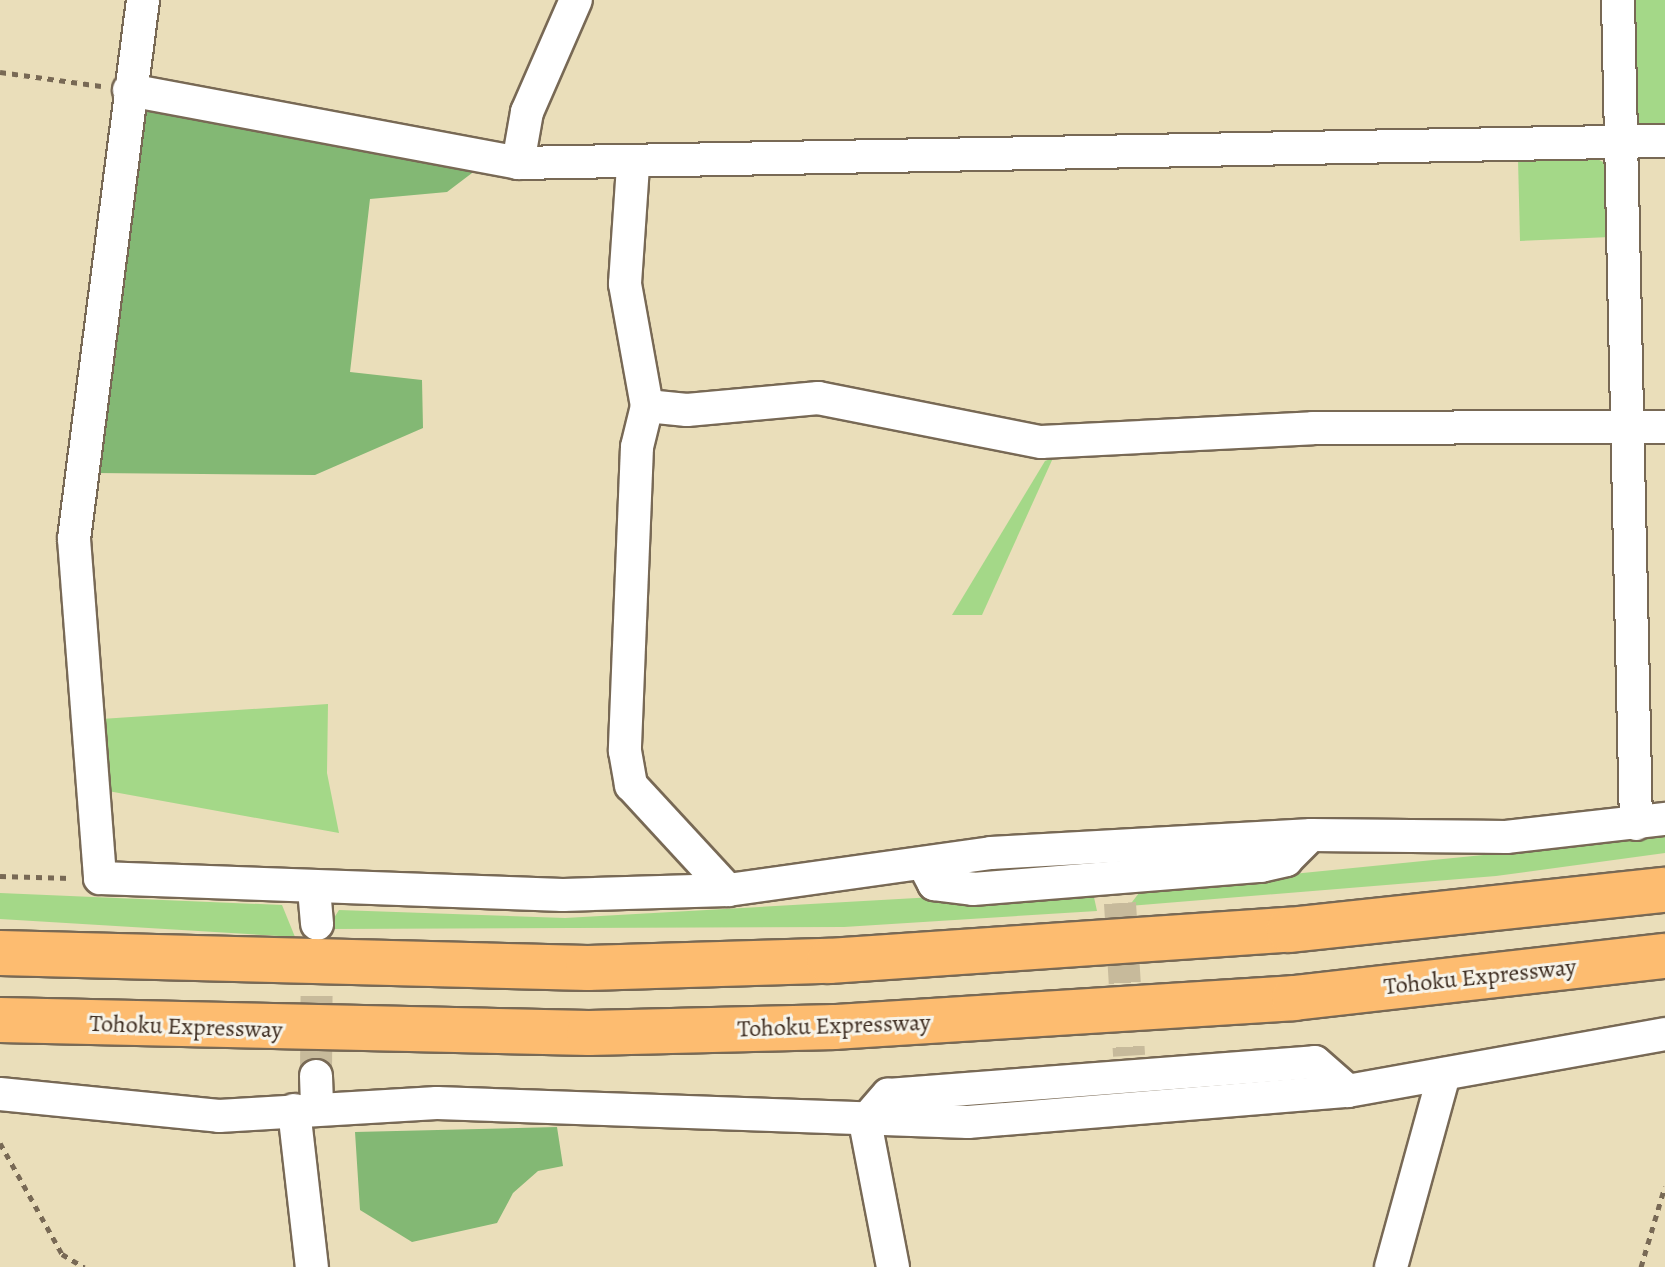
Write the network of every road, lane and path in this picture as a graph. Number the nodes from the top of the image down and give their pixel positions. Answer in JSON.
{"nodes":[{"id":1,"x":143,"y":0,"type":"edge"},
{"id":2,"x":576,"y":0,"type":"edge"},
{"id":3,"x":1618,"y":0,"type":"edge"},
{"id":4,"x":0,"y":72,"type":"edge"},
{"id":5,"x":129,"y":90,"type":"junction"},
{"id":6,"x":1665,"y":141,"type":"edge"},
{"id":7,"x":1622,"y":142,"type":"junction"},
{"id":8,"x":518,"y":163,"type":"junction"},
{"id":9,"x":633,"y":166,"type":"junction"},
{"id":10,"x":647,"y":406,"type":"junction"},
{"id":11,"x":1665,"y":427,"type":"edge"},
{"id":12,"x":1628,"y":428,"type":"junction"},
{"id":13,"x":1650,"y":822,"type":"edge"},
{"id":14,"x":1311,"y":835,"type":"junction"},
{"id":15,"x":923,"y":863,"type":"junction"},
{"id":16,"x":0,"y":876,"type":"edge"},
{"id":17,"x":100,"y":878,"type":"junction"},
{"id":18,"x":314,"y":889,"type":"junction"},
{"id":19,"x":728,"y":890,"type":"junction"},
{"id":20,"x":1665,"y":890,"type":"edge"},
{"id":21,"x":317,"y":924,"type":"tunnel mouth"},
{"id":22,"x":0,"y":953,"type":"edge"},
{"id":23,"x":1665,"y":956,"type":"edge"},
{"id":24,"x":0,"y":1020,"type":"edge"},
{"id":25,"x":1665,"y":1034,"type":"edge"},
{"id":26,"x":1444,"y":1074,"type":"junction"},
{"id":27,"x":316,"y":1076,"type":"tunnel mouth"},
{"id":28,"x":1348,"y":1091,"type":"junction"},
{"id":29,"x":0,"y":1094,"type":"edge"},
{"id":30,"x":305,"y":1109,"type":"junction"},
{"id":31,"x":865,"y":1121,"type":"junction"},
{"id":32,"x":0,"y":1143,"type":"edge"},
{"id":33,"x":1665,"y":1186,"type":"edge"},
{"id":34,"x":84,"y":1267,"type":"edge"},
{"id":35,"x":312,"y":1267,"type":"edge"},
{"id":36,"x":893,"y":1267,"type":"edge"},
{"id":37,"x":1391,"y":1267,"type":"edge"},
{"id":38,"x":1641,"y":1267,"type":"edge"}],
"edges":[{"from":1,"to":5,"type":"street"},
{"from":2,"to":8,"type":"street"},
{"from":3,"to":7,"type":"street"},
{"from":4,"to":5,"type":"path"},
{"from":5,"to":8,"type":"street"},
{"from":5,"to":17,"type":"street"},
{"from":6,"to":7,"type":"street"},
{"from":7,"to":9,"type":"street"},
{"from":7,"to":12,"type":"street"},
{"from":8,"to":9,"type":"street"},
{"from":9,"to":10,"type":"street"},
{"from":10,"to":12,"type":"street"},
{"from":10,"to":19,"type":"street"},
{"from":11,"to":12,"type":"street"},
{"from":12,"to":13,"type":"street"},
{"from":13,"to":14,"type":"street"},
{"from":14,"to":15,"type":"street"},
{"from":14,"to":15,"type":"street"},
{"from":15,"to":19,"type":"street"},
{"from":16,"to":17,"type":"path"},
{"from":17,"to":18,"type":"street"},
{"from":18,"to":19,"type":"street"},
{"from":18,"to":21,"type":"street"},
{"from":20,"to":22,"type":"highway"},
{"from":23,"to":24,"type":"highway","name":"Tohoku Expressway"},
{"from":25,"to":26,"type":"street"},
{"from":26,"to":28,"type":"street"},
{"from":26,"to":37,"type":"street"},
{"from":27,"to":30,"type":"street"},
{"from":28,"to":31,"type":"street"},
{"from":28,"to":31,"type":"street"},
{"from":29,"to":30,"type":"street"},
{"from":30,"to":31,"type":"street"},
{"from":30,"to":35,"type":"street"},
{"from":31,"to":36,"type":"street"},
{"from":32,"to":34,"type":"path"},
{"from":33,"to":38,"type":"path"}]}
